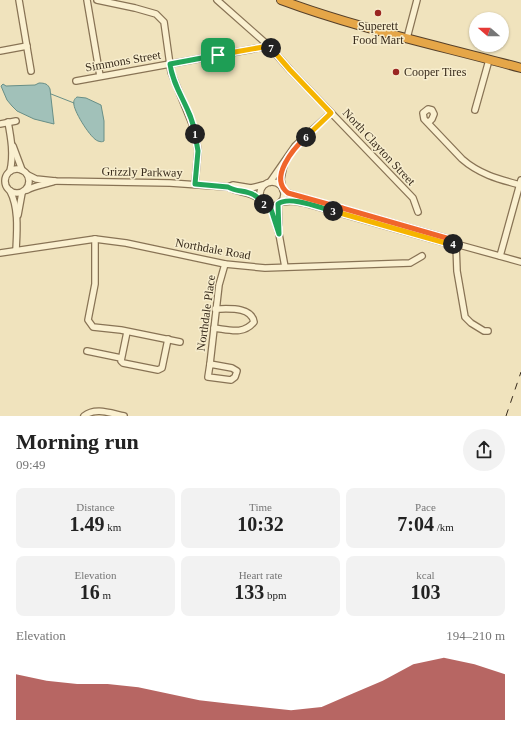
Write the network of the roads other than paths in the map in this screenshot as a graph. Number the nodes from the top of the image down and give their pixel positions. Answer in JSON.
{"nodes":[{"id":1,"x":19,"y":0,"type":"edge"},
{"id":2,"x":87,"y":0,"type":"edge"},
{"id":3,"x":97,"y":0,"type":"edge"},
{"id":4,"x":217,"y":0,"type":"edge"},
{"id":5,"x":281,"y":0,"type":"edge"},
{"id":6,"x":417,"y":0,"type":"edge"},
{"id":7,"x":407,"y":38,"type":"junction"},
{"id":8,"x":27,"y":46,"type":"junction"},
{"id":9,"x":269,"y":46,"type":"junction"},
{"id":10,"x":0,"y":51,"type":"edge"},
{"id":11,"x":489,"y":60,"type":"junction"},
{"id":12,"x":170,"y":64,"type":"junction"},
{"id":13,"x":521,"y":68,"type":"edge"},
{"id":14,"x":31,"y":71,"type":"dead end"},
{"id":15,"x":100,"y":76,"type":"junction"},
{"id":16,"x":76,"y":81,"type":"dead end"},
{"id":17,"x":475,"y":110,"type":"dead end"},
{"id":18,"x":331,"y":113,"type":"junction"},
{"id":19,"x":16,"y":121,"type":"dead end"},
{"id":20,"x":8,"y":122,"type":"junction"},
{"id":21,"x":428,"y":123,"type":"dead end"},
{"id":22,"x":0,"y":124,"type":"edge"},
{"id":23,"x":11,"y":142,"type":"junction"},
{"id":24,"x":286,"y":161,"type":"junction"},
{"id":25,"x":22,"y":170,"type":"junction"},
{"id":26,"x":9,"y":172,"type":"junction"},
{"id":27,"x":28,"y":175,"type":"junction"},
{"id":28,"x":0,"y":177,"type":"edge"},
{"id":29,"x":55,"y":181,"type":"junction"},
{"id":30,"x":270,"y":182,"type":"junction"},
{"id":31,"x":520,"y":182,"type":"edge"},
{"id":32,"x":195,"y":184,"type":"junction"},
{"id":33,"x":0,"y":185,"type":"edge"},
{"id":34,"x":263,"y":185,"type":"junction"},
{"id":35,"x":228,"y":187,"type":"junction"},
{"id":36,"x":283,"y":188,"type":"junction"},
{"id":37,"x":8,"y":190,"type":"junction"},
{"id":38,"x":24,"y":192,"type":"junction"},
{"id":39,"x":261,"y":200,"type":"junction"},
{"id":40,"x":280,"y":203,"type":"junction"},
{"id":41,"x":270,"y":206,"type":"junction"},
{"id":42,"x":418,"y":212,"type":"dead end"},
{"id":43,"x":17,"y":219,"type":"junction"},
{"id":44,"x":279,"y":234,"type":"junction"},
{"id":45,"x":95,"y":239,"type":"junction"},
{"id":46,"x":456,"y":244,"type":"junction"},
{"id":47,"x":16,"y":250,"type":"junction"},
{"id":48,"x":0,"y":252,"type":"edge"},
{"id":49,"x":422,"y":256,"type":"dead end"},
{"id":50,"x":500,"y":256,"type":"junction"},
{"id":51,"x":521,"y":262,"type":"edge"},
{"id":52,"x":225,"y":264,"type":"junction"},
{"id":53,"x":285,"y":267,"type":"junction"},
{"id":54,"x":215,"y":309,"type":"junction"},
{"id":55,"x":214,"y":328,"type":"junction"},
{"id":56,"x":488,"y":331,"type":"dead end"},
{"id":57,"x":127,"y":332,"type":"junction"},
{"id":58,"x":168,"y":339,"type":"junction"},
{"id":59,"x":180,"y":342,"type":"dead end"},
{"id":60,"x":87,"y":351,"type":"dead end"},
{"id":61,"x":121,"y":358,"type":"junction"},
{"id":62,"x":210,"y":364,"type":"junction"},
{"id":63,"x":84,"y":416,"type":"edge"},
{"id":64,"x":124,"y":416,"type":"edge"}],
"edges":[{"from":1,"to":8,"type":"street"},
{"from":2,"to":15,"type":"street"},
{"from":3,"to":12,"type":"street"},
{"from":4,"to":9,"type":"street","name":"North Clayton Street"},
{"from":5,"to":7,"type":"highway"},
{"from":6,"to":7,"type":"street"},
{"from":7,"to":11,"type":"highway"},
{"from":8,"to":10,"type":"street"},
{"from":8,"to":14,"type":"street"},
{"from":9,"to":12,"type":"street","name":"Simmons Street"},
{"from":9,"to":18,"type":"street","name":"North Clayton Street"},
{"from":11,"to":13,"type":"highway"},
{"from":11,"to":17,"type":"street"},
{"from":12,"to":15,"type":"street","name":"Simmons Street"},
{"from":12,"to":32,"type":"street"},
{"from":15,"to":16,"type":"street","name":"Simmons Street"},
{"from":18,"to":24,"type":"street"},
{"from":18,"to":42,"type":"street","name":"North Clayton Street"},
{"from":19,"to":20,"type":"street"},
{"from":20,"to":22,"type":"street"},
{"from":20,"to":23,"type":"street"},
{"from":21,"to":31,"type":"street"},
{"from":23,"to":25,"type":"street"},
{"from":23,"to":26,"type":"street"},
{"from":24,"to":30,"type":"street"},
{"from":24,"to":36,"type":"street"},
{"from":25,"to":26,"type":"street"},
{"from":25,"to":27,"type":"street"},
{"from":26,"to":28,"type":"street"},
{"from":26,"to":37,"type":"street"},
{"from":27,"to":29,"type":"street","name":"Grizzly Parkway"},
{"from":27,"to":38,"type":"street"},
{"from":29,"to":32,"type":"street","name":"Grizzly Parkway"},
{"from":29,"to":38,"type":"street","name":"Grizzly Parkway"},
{"from":30,"to":34,"type":"street"},
{"from":30,"to":36,"type":"street"},
{"from":31,"to":50,"type":"street"},
{"from":32,"to":35,"type":"street","name":"Grizzly Parkway"},
{"from":33,"to":37,"type":"street"},
{"from":34,"to":35,"type":"street","name":"Grizzly Parkway"},
{"from":34,"to":39,"type":"street"},
{"from":35,"to":39,"type":"street","name":"Grizzly Parkway"},
{"from":36,"to":40,"type":"street"},
{"from":36,"to":46,"type":"street"},
{"from":37,"to":38,"type":"street"},
{"from":37,"to":43,"type":"street"},
{"from":38,"to":43,"type":"street"},
{"from":39,"to":41,"type":"street"},
{"from":40,"to":41,"type":"street"},
{"from":40,"to":44,"type":"street"},
{"from":40,"to":46,"type":"street"},
{"from":41,"to":44,"type":"street"},
{"from":43,"to":47,"type":"street"},
{"from":44,"to":53,"type":"street"},
{"from":45,"to":47,"type":"street","name":"Northdale Road"},
{"from":45,"to":52,"type":"street","name":"Northdale Road"},
{"from":45,"to":57,"type":"street"},
{"from":46,"to":50,"type":"street"},
{"from":46,"to":56,"type":"street"},
{"from":47,"to":48,"type":"street","name":"Northdale Road"},
{"from":49,"to":53,"type":"street","name":"Northdale Road"},
{"from":50,"to":51,"type":"street"},
{"from":52,"to":53,"type":"street","name":"Northdale Road"},
{"from":52,"to":54,"type":"street","name":"Northdale Place"},
{"from":54,"to":55,"type":"street","name":"Northdale Place"},
{"from":54,"to":55,"type":"street"},
{"from":55,"to":62,"type":"street","name":"Northdale Place"},
{"from":57,"to":58,"type":"street"},
{"from":57,"to":61,"type":"street"},
{"from":58,"to":59,"type":"street"},
{"from":58,"to":61,"type":"street"},
{"from":60,"to":61,"type":"street"},
{"from":62,"to":62,"type":"street","name":"Northdale Place"},
{"from":63,"to":64,"type":"street"}]}
